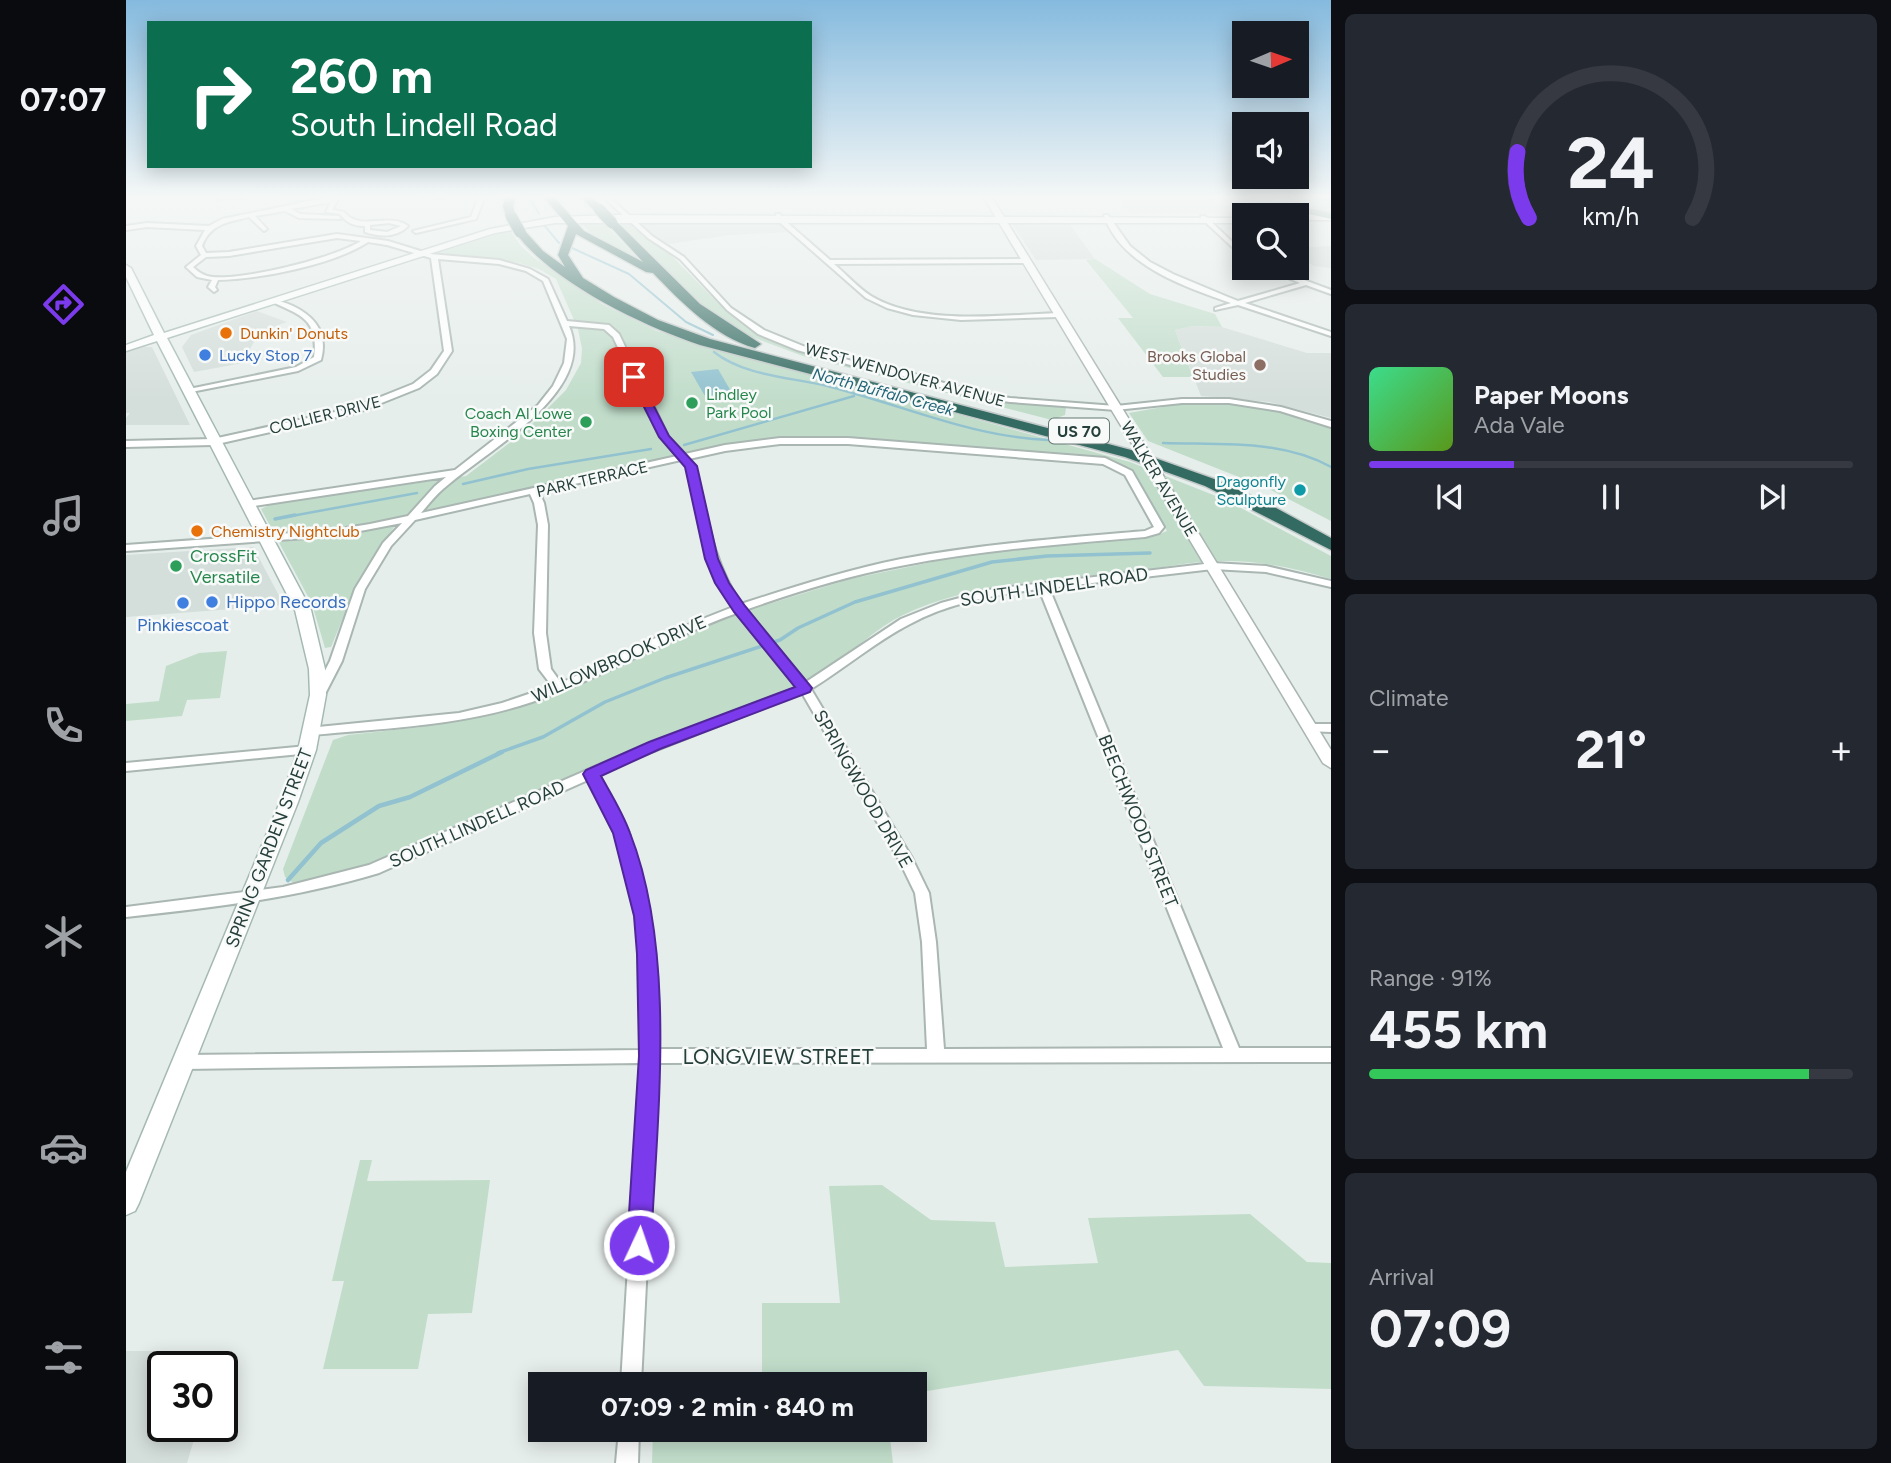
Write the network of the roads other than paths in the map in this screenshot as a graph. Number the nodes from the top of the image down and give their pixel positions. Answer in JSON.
{"nodes":[{"id":1,"x":192,"y":264,"type":"edge"},
{"id":2,"x":299,"y":264,"type":"edge"},
{"id":3,"x":351,"y":264,"type":"edge"},
{"id":4,"x":359,"y":264,"type":"edge"},
{"id":5,"x":435,"y":264,"type":"edge"},
{"id":6,"x":507,"y":264,"type":"edge"},
{"id":7,"x":554,"y":264,"type":"edge"},
{"id":8,"x":568,"y":264,"type":"edge"},
{"id":9,"x":638,"y":264,"type":"edge"},
{"id":10,"x":653,"y":264,"type":"edge"},
{"id":11,"x":688,"y":264,"type":"edge"},
{"id":12,"x":832,"y":264,"type":"edge"},
{"id":13,"x":1028,"y":264,"type":"edge"},
{"id":14,"x":1152,"y":264,"type":"edge"},
{"id":15,"x":126,"y":268,"type":"edge"},
{"id":16,"x":216,"y":278,"type":"junction"},
{"id":17,"x":667,"y":279,"type":"junction"},
{"id":18,"x":1298,"y":280,"type":"edge"},
{"id":19,"x":579,"y":281,"type":"junction"},
{"id":20,"x":1306,"y":283,"type":"junction"},
{"id":21,"x":214,"y":290,"type":"dead end"},
{"id":22,"x":1331,"y":292,"type":"edge"},
{"id":23,"x":274,"y":301,"type":"junction"},
{"id":24,"x":1241,"y":302,"type":"junction"},
{"id":25,"x":1217,"y":309,"type":"dead end"},
{"id":26,"x":1058,"y":315,"type":"junction"},
{"id":27,"x":565,"y":323,"type":"junction"},
{"id":28,"x":201,"y":325,"type":"junction"},
{"id":29,"x":160,"y":334,"type":"junction"},
{"id":30,"x":1331,"y":334,"type":"edge"},
{"id":31,"x":126,"y":340,"type":"edge"},
{"id":32,"x":126,"y":348,"type":"edge"},
{"id":33,"x":169,"y":352,"type":"junction"},
{"id":34,"x":189,"y":391,"type":"junction"},
{"id":35,"x":1116,"y":408,"type":"junction"},
{"id":36,"x":1331,"y":424,"type":"edge"},
{"id":37,"x":213,"y":442,"type":"junction"},
{"id":38,"x":126,"y":444,"type":"edge"},
{"id":39,"x":685,"y":458,"type":"junction"},
{"id":40,"x":455,"y":473,"type":"junction"},
{"id":41,"x":534,"y":492,"type":"junction"},
{"id":42,"x":247,"y":504,"type":"junction"},
{"id":43,"x":409,"y":520,"type":"junction"},
{"id":44,"x":1331,"y":531,"type":"edge"},
{"id":45,"x":1128,"y":536,"type":"joint"},
{"id":46,"x":265,"y":538,"type":"junction"},
{"id":47,"x":1331,"y":545,"type":"edge"},
{"id":48,"x":126,"y":548,"type":"edge"},
{"id":49,"x":1211,"y":566,"type":"junction"},
{"id":50,"x":1331,"y":584,"type":"edge"},
{"id":51,"x":1043,"y":586,"type":"junction"},
{"id":52,"x":739,"y":609,"type":"junction"},
{"id":53,"x":558,"y":687,"type":"junction"},
{"id":54,"x":805,"y":688,"type":"junction"},
{"id":55,"x":318,"y":695,"type":"junction"},
{"id":56,"x":1310,"y":728,"type":"junction"},
{"id":57,"x":1331,"y":728,"type":"edge"},
{"id":58,"x":309,"y":741,"type":"junction"},
{"id":59,"x":1331,"y":763,"type":"edge"},
{"id":60,"x":126,"y":766,"type":"edge"},
{"id":61,"x":592,"y":774,"type":"junction"},
{"id":62,"x":253,"y":896,"type":"junction"},
{"id":63,"x":126,"y":912,"type":"edge"},
{"id":64,"x":1234,"y":1055,"type":"junction"},
{"id":65,"x":1331,"y":1055,"type":"edge"},
{"id":66,"x":649,"y":1056,"type":"junction"},
{"id":67,"x":936,"y":1058,"type":"junction"},
{"id":68,"x":183,"y":1062,"type":"junction"},
{"id":69,"x":126,"y":1203,"type":"edge"},
{"id":70,"x":632,"y":1372,"type":"edge"},
{"id":71,"x":628,"y":1442,"type":"edge"},
{"id":72,"x":627,"y":1463,"type":"edge"}],
"edges":[{"from":1,"to":16,"type":"street"},
{"from":2,"to":16,"type":"street"},
{"from":3,"to":29,"type":"main road"},
{"from":4,"to":23,"type":"main road"},
{"from":5,"to":37,"type":"street","name":"COLLIER DRIVE"},
{"from":6,"to":27,"type":"street"},
{"from":7,"to":19,"type":"highway","name":"WEST WENDOVER AVENUE","number":"US 70","bridge":true},
{"from":8,"to":19,"type":"highway"},
{"from":9,"to":17,"type":"highway"},
{"from":10,"to":17,"type":"highway","name":"WEST WENDOVER AVENUE","number":"US 70","bridge":true},
{"from":11,"to":35,"type":"street"},
{"from":12,"to":26,"type":"street"},
{"from":13,"to":26,"type":"street","name":"WALKER AVENUE"},
{"from":14,"to":24,"type":"street"},
{"from":15,"to":29,"type":"main road","name":"SPRING GARDEN STREET"},
{"from":16,"to":21,"type":"street"},
{"from":17,"to":44,"type":"highway","name":"WEST WENDOVER AVENUE","number":"US 70"},
{"from":18,"to":20,"type":"street"},
{"from":19,"to":47,"type":"highway","name":"WEST WENDOVER AVENUE","number":"US 70"},
{"from":20,"to":22,"type":"street"},
{"from":20,"to":24,"type":"street"},
{"from":23,"to":28,"type":"main road"},
{"from":23,"to":34,"type":"street"},
{"from":24,"to":25,"type":"street"},
{"from":24,"to":30,"type":"street"},
{"from":26,"to":35,"type":"street","name":"WALKER AVENUE"},
{"from":27,"to":39,"type":"street","name":"SPRINGWOOD DRIVE"},
{"from":27,"to":40,"type":"street"},
{"from":28,"to":29,"type":"main road"},
{"from":28,"to":33,"type":"main road"},
{"from":29,"to":31,"type":"main road"},
{"from":29,"to":32,"type":"main road"},
{"from":29,"to":33,"type":"main road","name":"SPRING GARDEN STREET"},
{"from":33,"to":34,"type":"main road","name":"SPRING GARDEN STREET"},
{"from":34,"to":37,"type":"main road","name":"SPRING GARDEN STREET"},
{"from":35,"to":36,"type":"street"},
{"from":35,"to":49,"type":"street","name":"WALKER AVENUE","bridge":true},
{"from":37,"to":38,"type":"street","name":"COLLIER DRIVE"},
{"from":37,"to":42,"type":"main road","name":"SPRING GARDEN STREET"},
{"from":39,"to":41,"type":"street","name":"PARK TERRACE"},
{"from":39,"to":45,"type":"street","name":"PARK TERRACE"},
{"from":39,"to":52,"type":"street","name":"SPRINGWOOD DRIVE"},
{"from":40,"to":42,"type":"street"},
{"from":40,"to":43,"type":"street"},
{"from":41,"to":43,"type":"street","name":"PARK TERRACE"},
{"from":41,"to":53,"type":"street"},
{"from":42,"to":46,"type":"main road","name":"SPRING GARDEN STREET"},
{"from":43,"to":46,"type":"street","name":"PARK TERRACE"},
{"from":43,"to":55,"type":"street"},
{"from":45,"to":52,"type":"street","name":"WILLOWBROOK DRIVE"},
{"from":46,"to":48,"type":"street","name":"PARK TERRACE"},
{"from":46,"to":55,"type":"main road","name":"SPRING GARDEN STREET"},
{"from":49,"to":50,"type":"street","name":"SOUTH LINDELL ROAD"},
{"from":49,"to":51,"type":"street","name":"SOUTH LINDELL ROAD"},
{"from":49,"to":56,"type":"street","name":"WALKER AVENUE"},
{"from":51,"to":54,"type":"street","name":"SOUTH LINDELL ROAD"},
{"from":51,"to":64,"type":"street","name":"BEECHWOOD STREET"},
{"from":52,"to":53,"type":"street","name":"WILLOWBROOK DRIVE"},
{"from":52,"to":54,"type":"street","name":"SPRINGWOOD DRIVE"},
{"from":53,"to":58,"type":"street","name":"WILLOWBROOK DRIVE"},
{"from":54,"to":61,"type":"street","name":"SOUTH LINDELL ROAD"},
{"from":54,"to":67,"type":"street","name":"SPRINGWOOD DRIVE"},
{"from":55,"to":58,"type":"main road","name":"SPRING GARDEN STREET"},
{"from":56,"to":57,"type":"street"},
{"from":56,"to":59,"type":"street","name":"WALKER AVENUE"},
{"from":58,"to":60,"type":"street","name":"WILLOWBROOK DRIVE"},
{"from":58,"to":62,"type":"main road","name":"SPRING GARDEN STREET"},
{"from":61,"to":62,"type":"street","name":"SOUTH LINDELL ROAD"},
{"from":61,"to":66,"type":"street"},
{"from":62,"to":63,"type":"street","name":"SOUTH LINDELL ROAD"},
{"from":62,"to":68,"type":"main road","name":"SPRING GARDEN STREET"},
{"from":64,"to":65,"type":"street","name":"LONGVIEW STREET"},
{"from":64,"to":67,"type":"street","name":"LONGVIEW STREET"},
{"from":66,"to":67,"type":"street","name":"LONGVIEW STREET"},
{"from":66,"to":68,"type":"street","name":"LONGVIEW STREET"},
{"from":66,"to":70,"type":"street"},
{"from":68,"to":69,"type":"main road","name":"SPRING GARDEN STREET"},
{"from":71,"to":72,"type":"street"}]}
